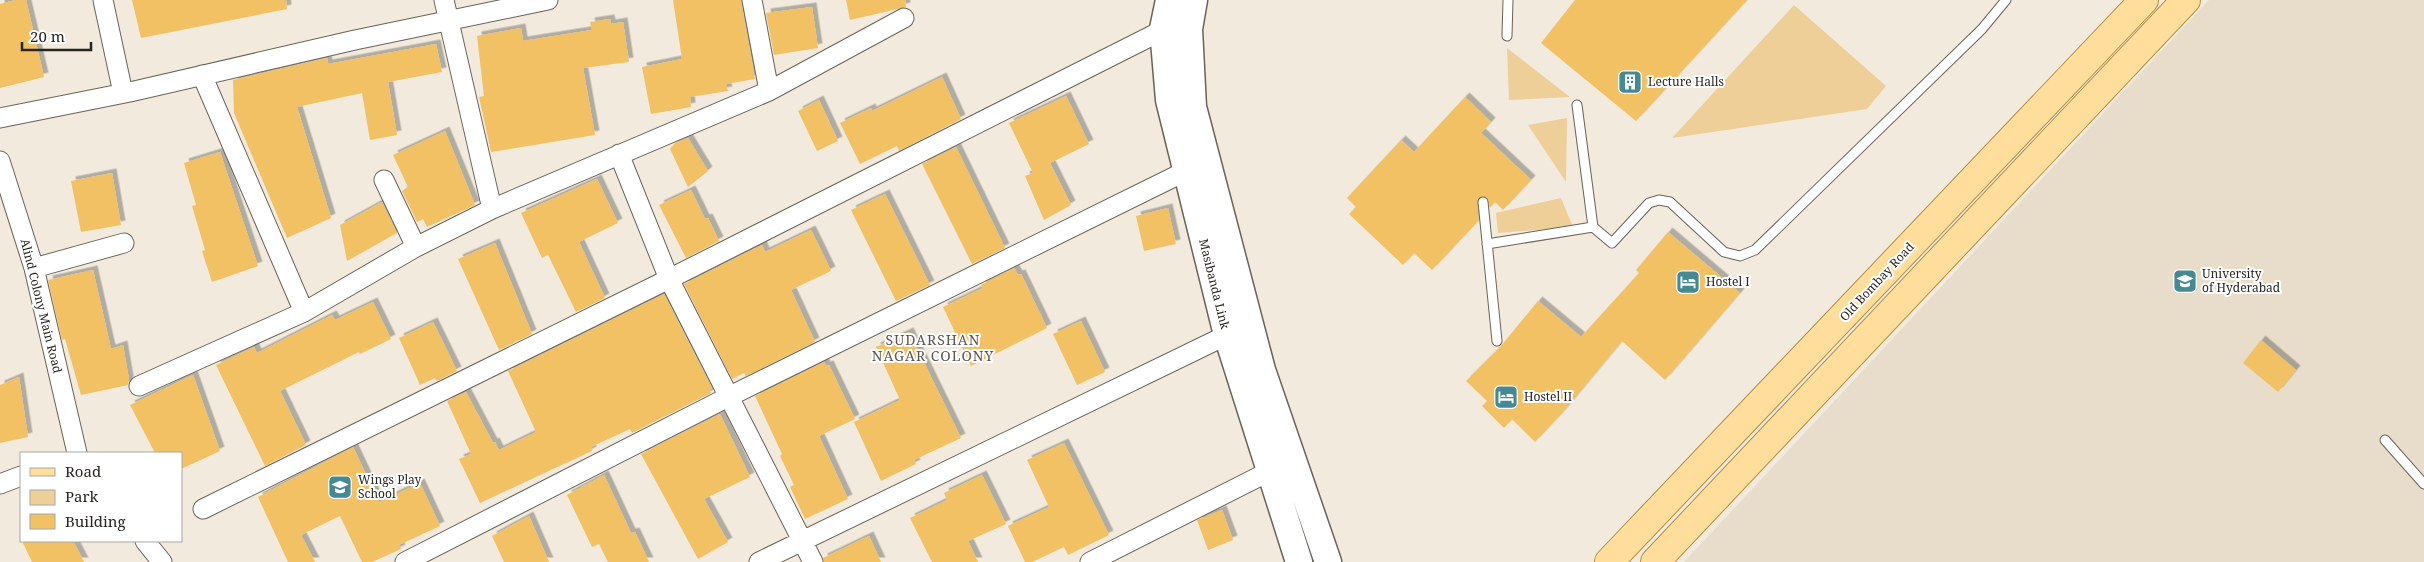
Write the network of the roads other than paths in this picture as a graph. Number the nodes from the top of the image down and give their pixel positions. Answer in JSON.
{"nodes":[{"id":1,"x":103,"y":0,"type":"edge"},
{"id":2,"x":444,"y":0,"type":"edge"},
{"id":3,"x":548,"y":0,"type":"edge"},
{"id":4,"x":752,"y":0,"type":"edge"},
{"id":5,"x":1169,"y":0,"type":"edge"},
{"id":6,"x":1508,"y":0,"type":"edge"},
{"id":7,"x":2006,"y":0,"type":"edge"},
{"id":8,"x":2144,"y":0,"type":"edge"},
{"id":9,"x":2186,"y":0,"type":"edge"},
{"id":10,"x":1192,"y":8,"type":"edge"},
{"id":11,"x":904,"y":18,"type":"dead end"},
{"id":12,"x":448,"y":21,"type":"junction"},
{"id":13,"x":1163,"y":29,"type":"junction"},
{"id":14,"x":1507,"y":36,"type":"dead end"},
{"id":15,"x":202,"y":75,"type":"junction"},
{"id":16,"x":769,"y":91,"type":"junction"},
{"id":17,"x":123,"y":93,"type":"junction"},
{"id":18,"x":1577,"y":105,"type":"dead end"},
{"id":19,"x":0,"y":118,"type":"edge"},
{"id":20,"x":619,"y":154,"type":"junction"},
{"id":21,"x":0,"y":160,"type":"edge"},
{"id":22,"x":1186,"y":171,"type":"junction"},
{"id":23,"x":384,"y":180,"type":"dead end"},
{"id":24,"x":1483,"y":202,"type":"dead end"},
{"id":25,"x":492,"y":209,"type":"junction"},
{"id":26,"x":1593,"y":227,"type":"junction"},
{"id":27,"x":124,"y":243,"type":"dead end"},
{"id":28,"x":1487,"y":244,"type":"junction"},
{"id":29,"x":416,"y":247,"type":"junction"},
{"id":30,"x":34,"y":268,"type":"junction"},
{"id":31,"x":669,"y":279,"type":"junction"},
{"id":32,"x":304,"y":312,"type":"junction"},
{"id":33,"x":1227,"y":334,"type":"junction"},
{"id":34,"x":1497,"y":341,"type":"dead end"},
{"id":35,"x":139,"y":386,"type":"dead end"},
{"id":36,"x":728,"y":397,"type":"junction"},
{"id":37,"x":2385,"y":440,"type":"dead end"},
{"id":38,"x":78,"y":452,"type":"edge"},
{"id":39,"x":1270,"y":471,"type":"junction"},
{"id":40,"x":20,"y":476,"type":"edge"},
{"id":41,"x":0,"y":484,"type":"edge"},
{"id":42,"x":2424,"y":484,"type":"edge"},
{"id":43,"x":203,"y":509,"type":"dead end"},
{"id":44,"x":802,"y":539,"type":"junction"},
{"id":45,"x":146,"y":542,"type":"edge"},
{"id":46,"x":162,"y":562,"type":"edge"},
{"id":47,"x":405,"y":562,"type":"edge"},
{"id":48,"x":759,"y":562,"type":"edge"},
{"id":49,"x":813,"y":562,"type":"edge"},
{"id":50,"x":1090,"y":562,"type":"edge"},
{"id":51,"x":1299,"y":562,"type":"edge"},
{"id":52,"x":1328,"y":562,"type":"edge"},
{"id":53,"x":1609,"y":562,"type":"edge"},
{"id":54,"x":1655,"y":562,"type":"edge"}],
"edges":[{"from":1,"to":17,"type":"street"},
{"from":2,"to":12,"type":"street"},
{"from":3,"to":12,"type":"street"},
{"from":4,"to":16,"type":"street"},
{"from":5,"to":13,"type":"main road","name":"Masibanda Link"},
{"from":6,"to":14,"type":"lane"},
{"from":7,"to":26,"type":"lane"},
{"from":8,"to":53,"type":"main road","name":"Old Bombay Road"},
{"from":9,"to":54,"type":"main road"},
{"from":10,"to":13,"type":"street"},
{"from":10,"to":52,"type":"main road"},
{"from":11,"to":16,"type":"street"},
{"from":12,"to":15,"type":"street"},
{"from":12,"to":25,"type":"street"},
{"from":13,"to":22,"type":"main road","name":"Masibanda Link"},
{"from":13,"to":31,"type":"street"},
{"from":15,"to":17,"type":"street"},
{"from":15,"to":32,"type":"street"},
{"from":16,"to":20,"type":"street"},
{"from":17,"to":19,"type":"street"},
{"from":18,"to":26,"type":"lane"},
{"from":20,"to":25,"type":"street"},
{"from":20,"to":31,"type":"street"},
{"from":21,"to":30,"type":"street","name":"Alind Colony Main Road"},
{"from":22,"to":33,"type":"main road","name":"Masibanda Link"},
{"from":22,"to":36,"type":"street"},
{"from":23,"to":29,"type":"street"},
{"from":24,"to":28,"type":"lane"},
{"from":25,"to":29,"type":"street"},
{"from":26,"to":28,"type":"lane"},
{"from":27,"to":30,"type":"street"},
{"from":28,"to":34,"type":"lane"},
{"from":29,"to":32,"type":"street"},
{"from":30,"to":38,"type":"street","name":"Alind Colony Main Road"},
{"from":31,"to":36,"type":"street"},
{"from":31,"to":43,"type":"street"},
{"from":32,"to":35,"type":"street"},
{"from":33,"to":39,"type":"main road","name":"Masibanda Link"},
{"from":33,"to":44,"type":"street"},
{"from":36,"to":44,"type":"street"},
{"from":36,"to":47,"type":"street"},
{"from":37,"to":42,"type":"lane"},
{"from":39,"to":50,"type":"street"},
{"from":39,"to":51,"type":"main road","name":"Masibanda Link"},
{"from":40,"to":41,"type":"street"},
{"from":44,"to":48,"type":"street"},
{"from":44,"to":49,"type":"street"},
{"from":45,"to":46,"type":"street"}]}
